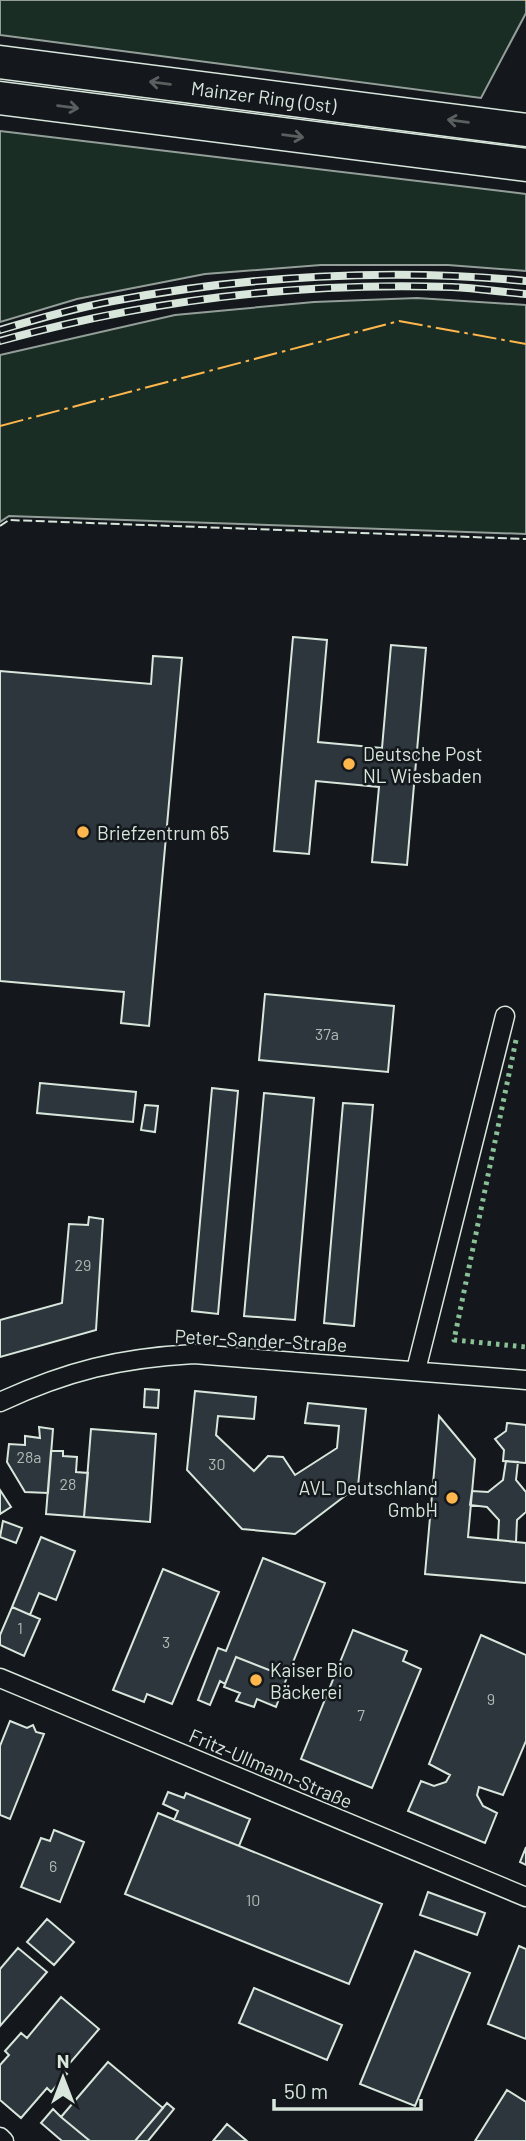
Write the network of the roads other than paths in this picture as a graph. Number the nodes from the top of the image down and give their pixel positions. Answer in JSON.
{"nodes":[{"id":1,"x":0,"y":62,"type":"edge"},
{"id":2,"x":0,"y":99,"type":"edge"},
{"id":3,"x":526,"y":130,"type":"edge"},
{"id":4,"x":526,"y":165,"type":"edge"},
{"id":5,"x":505,"y":1016,"type":"dead end"},
{"id":6,"x":416,"y":1370,"type":"junction"},
{"id":7,"x":526,"y":1380,"type":"edge"},
{"id":8,"x":0,"y":1402,"type":"edge"},
{"id":9,"x":0,"y":1678,"type":"edge"},
{"id":10,"x":526,"y":1897,"type":"edge"},
{"id":11,"x":0,"y":2137,"type":"edge"},
{"id":12,"x":5,"y":2141,"type":"edge"}],
"edges":[{"from":3,"to":1,"type":"highway","name":"Mainzer Ring (Ost)","one_way":true},
{"from":2,"to":4,"type":"highway","name":"Mainzer Ring (Ost)","one_way":true},
{"from":5,"to":6,"type":"street"},
{"from":6,"to":7,"type":"street","name":"Peter-Sander-Straße"},
{"from":6,"to":8,"type":"street","name":"Peter-Sander-Straße"},
{"from":9,"to":10,"type":"street","name":"Fritz-Ullmann-Straße"},
{"from":11,"to":12,"type":"street"}]}
